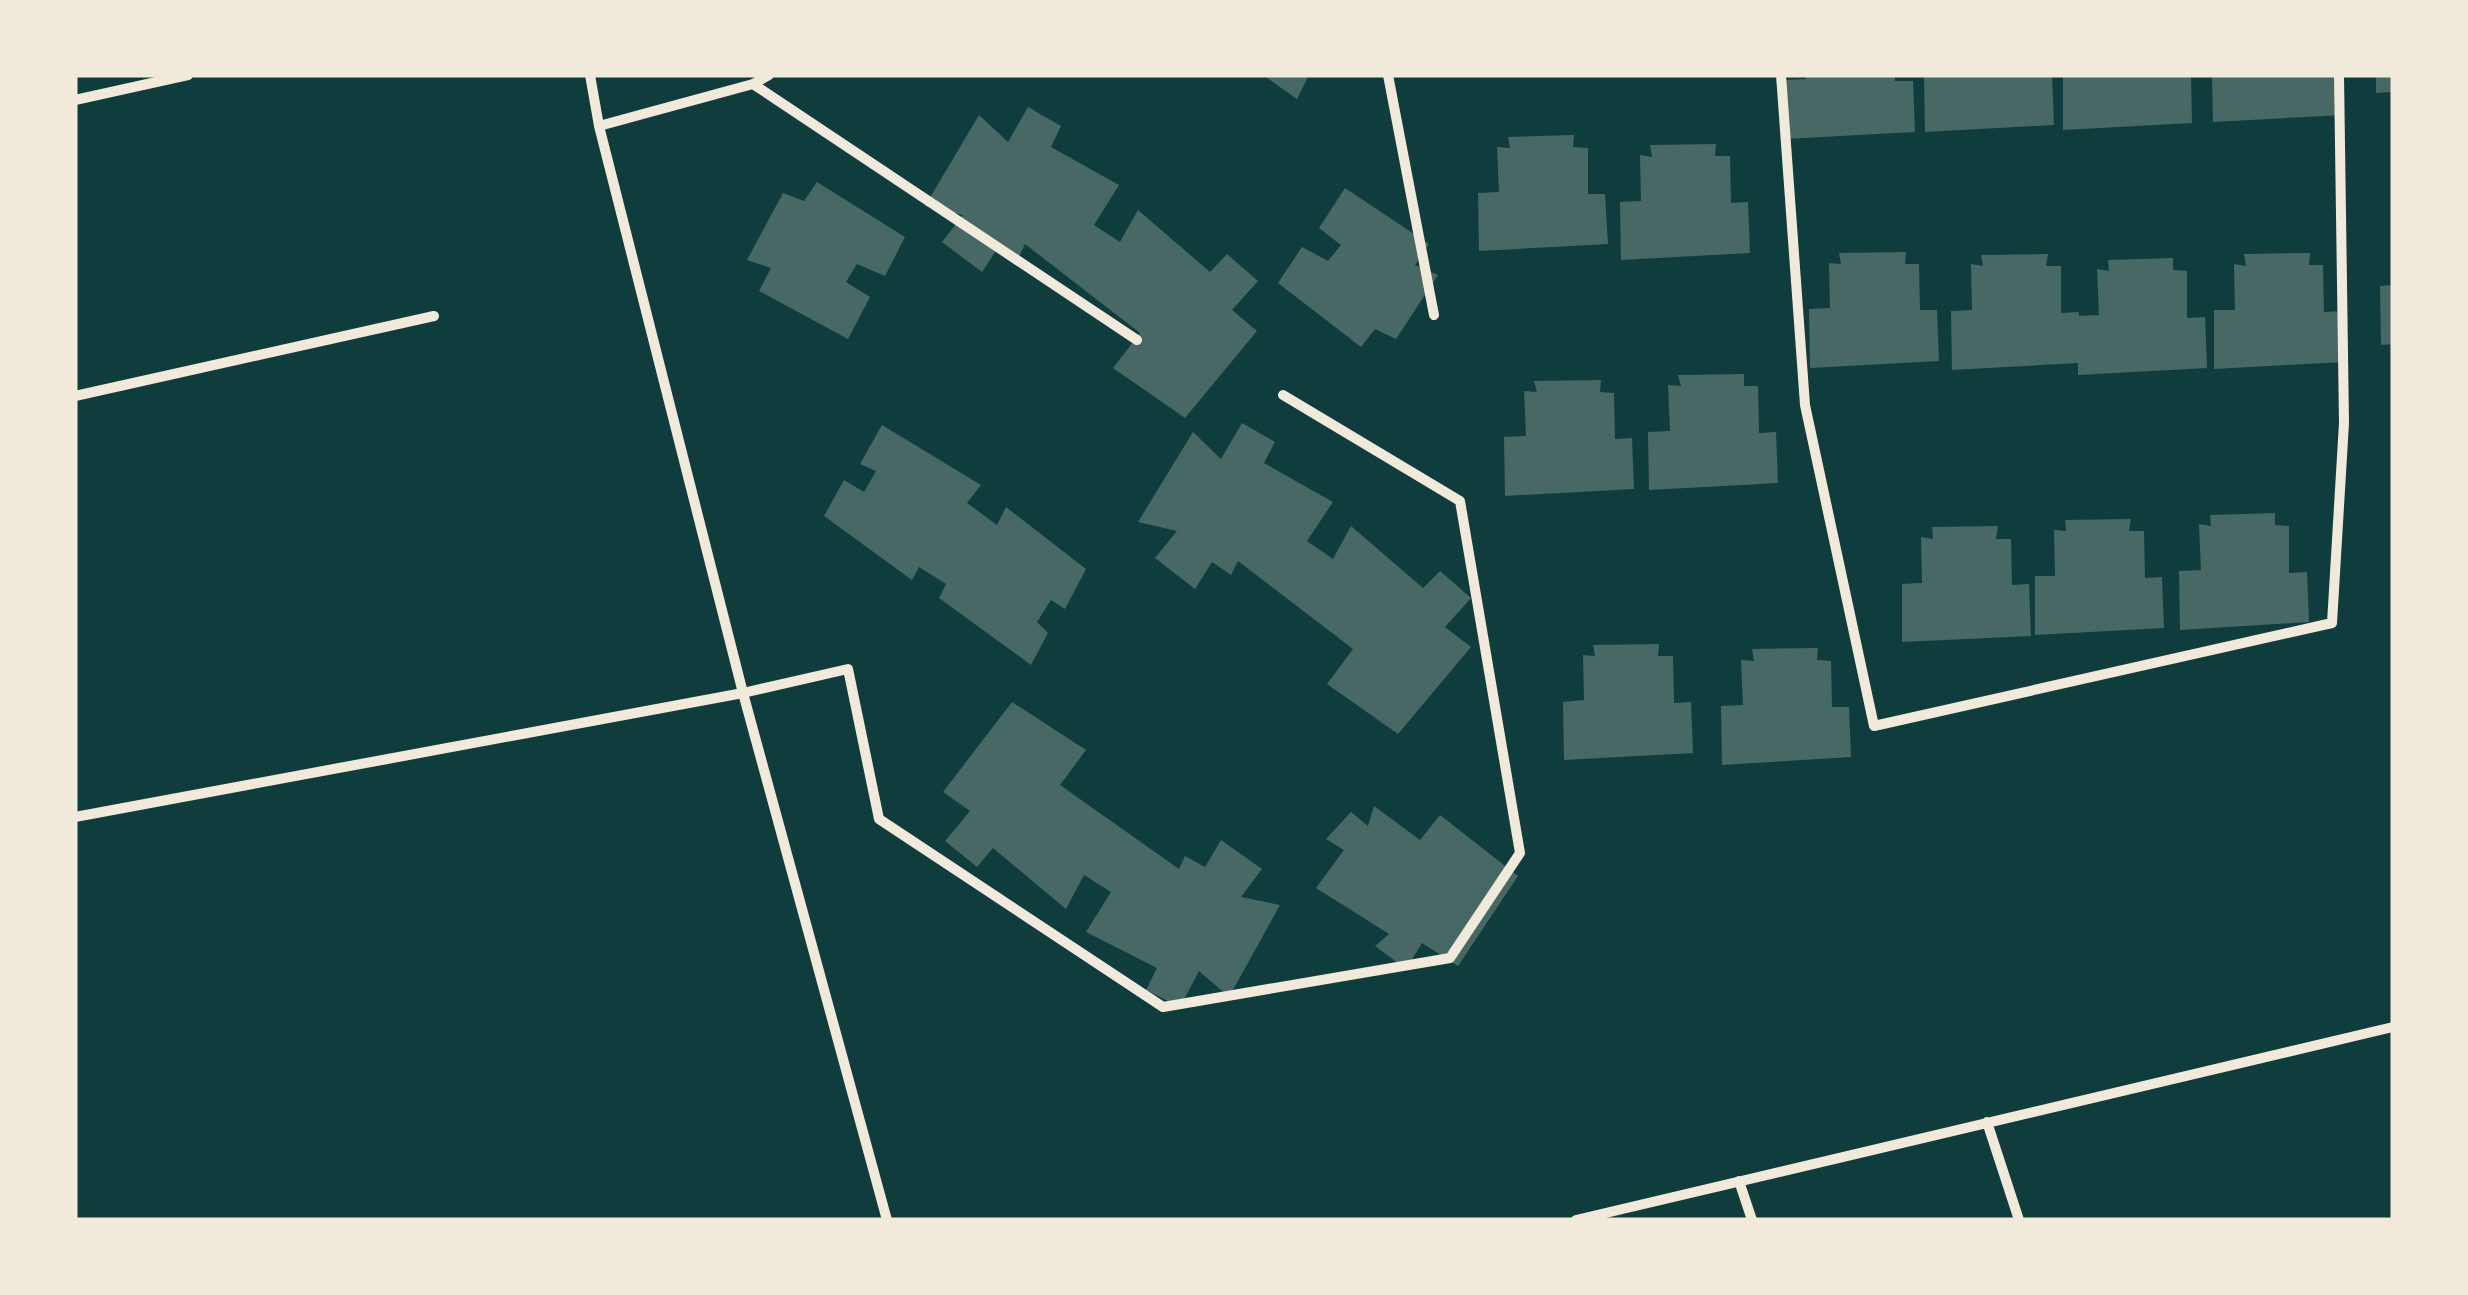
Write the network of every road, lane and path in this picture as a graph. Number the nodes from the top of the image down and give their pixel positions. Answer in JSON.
{"nodes":[{"id":1,"x":188,"y":75,"type":"edge"},
{"id":2,"x":590,"y":75,"type":"edge"},
{"id":3,"x":769,"y":75,"type":"edge"},
{"id":4,"x":1388,"y":75,"type":"edge"},
{"id":5,"x":1782,"y":75,"type":"edge"},
{"id":6,"x":2339,"y":75,"type":"edge"},
{"id":7,"x":753,"y":84,"type":"junction"},
{"id":8,"x":75,"y":100,"type":"edge"},
{"id":9,"x":600,"y":126,"type":"junction"},
{"id":10,"x":1434,"y":315,"type":"dead end"},
{"id":11,"x":434,"y":316,"type":"dead end"},
{"id":12,"x":1136,"y":340,"type":"dead end"},
{"id":13,"x":1283,"y":395,"type":"dead end"},
{"id":14,"x":75,"y":396,"type":"edge"},
{"id":15,"x":743,"y":693,"type":"junction"},
{"id":16,"x":75,"y":818,"type":"edge"},
{"id":17,"x":2393,"y":1026,"type":"edge"},
{"id":18,"x":1987,"y":1122,"type":"junction"},
{"id":19,"x":1739,"y":1181,"type":"junction"},
{"id":20,"x":887,"y":1220,"type":"edge"},
{"id":21,"x":1576,"y":1220,"type":"edge"},
{"id":22,"x":1752,"y":1220,"type":"edge"},
{"id":23,"x":2018,"y":1220,"type":"edge"}],
"edges":[{"from":1,"to":8,"type":"street"},
{"from":2,"to":9,"type":"street"},
{"from":3,"to":7,"type":"street"},
{"from":4,"to":10,"type":"street"},
{"from":5,"to":6,"type":"street"},
{"from":7,"to":9,"type":"street"},
{"from":7,"to":12,"type":"street"},
{"from":9,"to":15,"type":"street"},
{"from":11,"to":14,"type":"street"},
{"from":13,"to":15,"type":"street"},
{"from":15,"to":16,"type":"street"},
{"from":15,"to":20,"type":"street"},
{"from":17,"to":18,"type":"street"},
{"from":18,"to":19,"type":"street"},
{"from":18,"to":23,"type":"street"},
{"from":19,"to":21,"type":"street"},
{"from":19,"to":22,"type":"street"}]}
